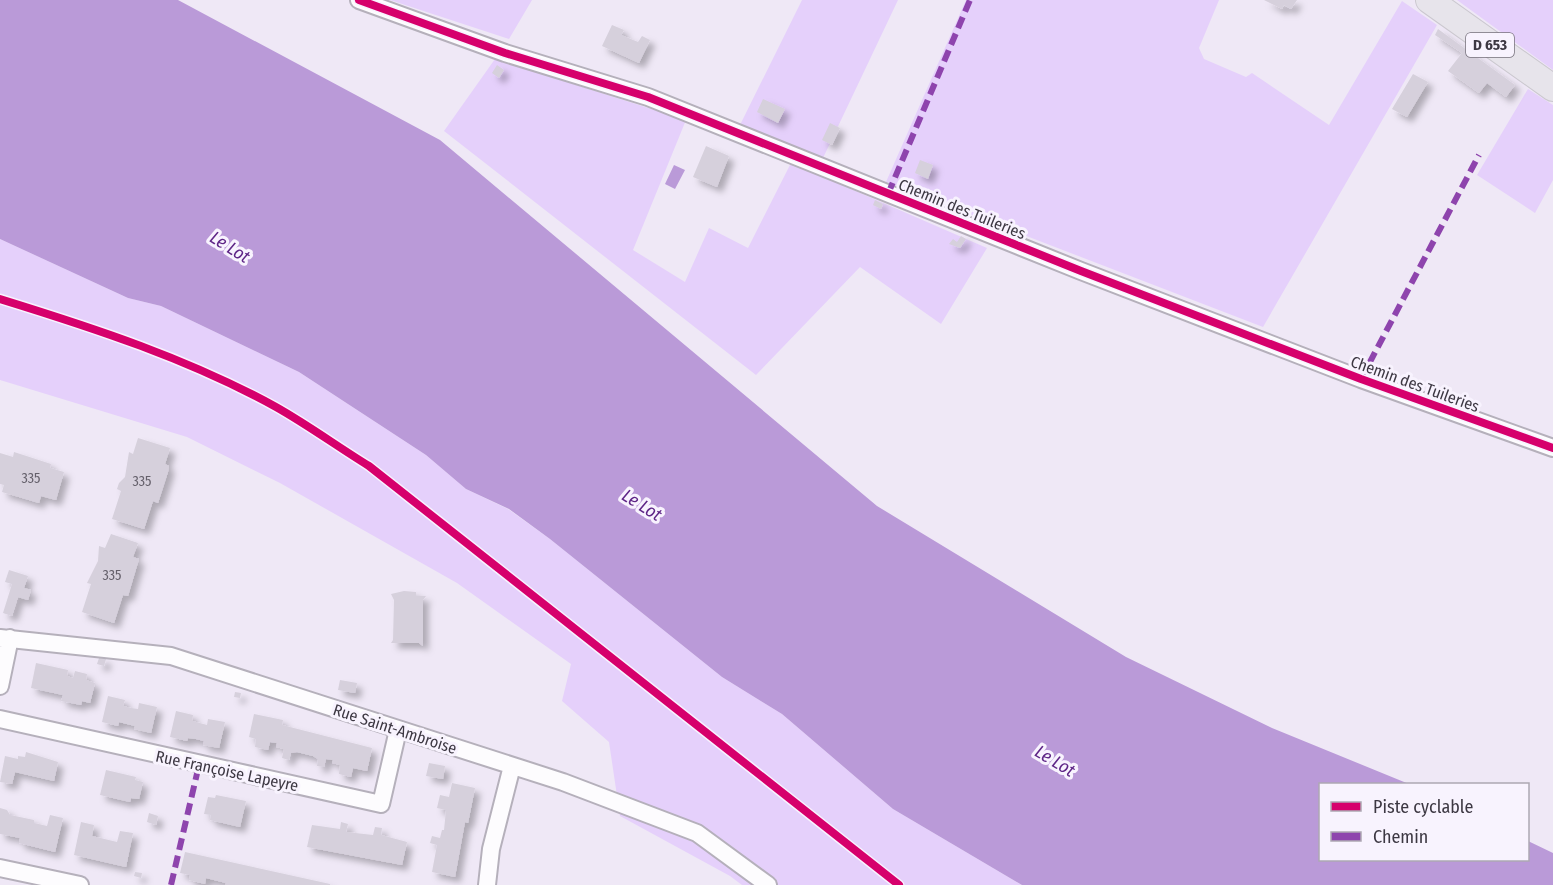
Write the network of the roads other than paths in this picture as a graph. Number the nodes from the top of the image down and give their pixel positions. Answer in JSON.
{"nodes":[{"id":1,"x":359,"y":0,"type":"edge"},
{"id":2,"x":1429,"y":0,"type":"edge"},
{"id":3,"x":1553,"y":88,"type":"edge"},
{"id":4,"x":1553,"y":448,"type":"edge"},
{"id":5,"x":5,"y":638,"type":"edge"},
{"id":6,"x":0,"y":686,"type":"edge"},
{"id":7,"x":0,"y":719,"type":"edge"},
{"id":8,"x":398,"y":730,"type":"junction"},
{"id":9,"x":513,"y":766,"type":"junction"},
{"id":10,"x":0,"y":868,"type":"edge"},
{"id":11,"x":80,"y":885,"type":"edge"},
{"id":12,"x":487,"y":885,"type":"edge"},
{"id":13,"x":768,"y":885,"type":"edge"}],
"edges":[{"from":1,"to":4,"type":"street","name":"Chemin des Tuileries"},
{"from":2,"to":3,"type":"main road","number":"D 653"},
{"from":5,"to":6,"type":"street"},
{"from":5,"to":8,"type":"street","name":"Rue Saint-Ambroise"},
{"from":7,"to":8,"type":"street","name":"Rue Françoise Lapeyre"},
{"from":8,"to":9,"type":"street","name":"Rue Saint-Ambroise"},
{"from":9,"to":12,"type":"street"},
{"from":9,"to":13,"type":"street","name":"Rue Saint-Ambroise"},
{"from":10,"to":11,"type":"street"}]}
